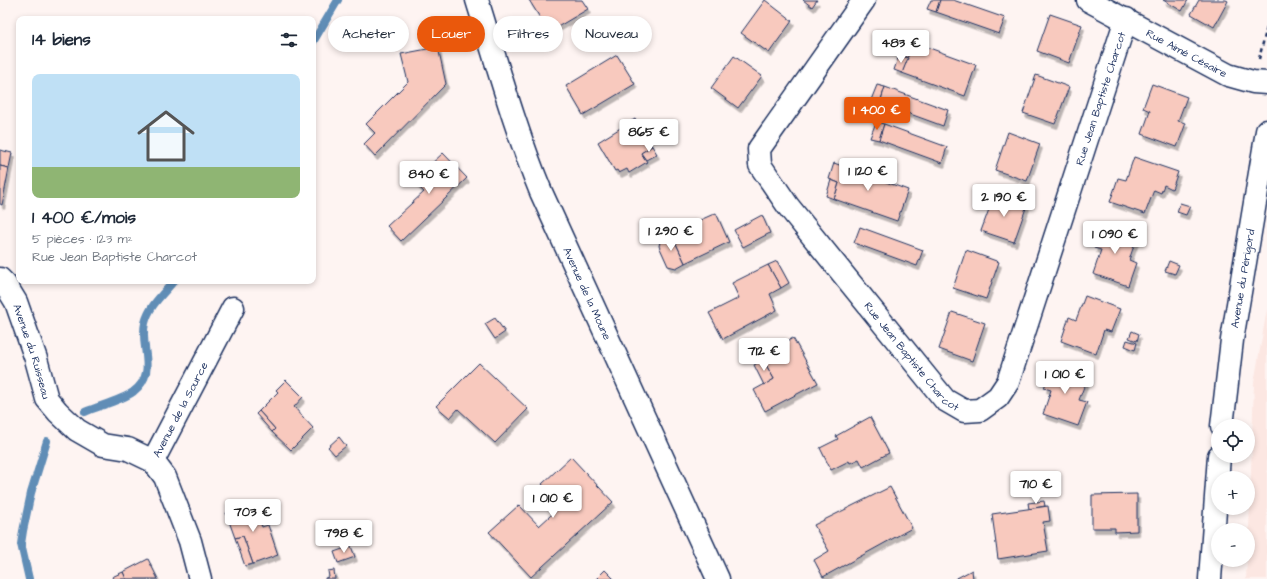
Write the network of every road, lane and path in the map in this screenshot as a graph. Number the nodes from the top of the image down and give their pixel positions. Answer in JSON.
{"nodes":[{"id":1,"x":477,"y":0,"type":"edge"},
{"id":2,"x":864,"y":0,"type":"edge"},
{"id":3,"x":1088,"y":0,"type":"edge"},
{"id":4,"x":1126,"y":19,"type":"junction"},
{"id":5,"x":1267,"y":83,"type":"edge"},
{"id":6,"x":1267,"y":131,"type":"edge"},
{"id":7,"x":0,"y":279,"type":"edge"},
{"id":8,"x":233,"y":308,"type":"dead end"},
{"id":9,"x":1223,"y":419,"type":"edge"},
{"id":10,"x":153,"y":461,"type":"junction"},
{"id":11,"x":1218,"y":463,"type":"edge"},
{"id":12,"x":200,"y":579,"type":"edge"},
{"id":13,"x":718,"y":579,"type":"edge"},
{"id":14,"x":1210,"y":579,"type":"edge"}],
"edges":[{"from":1,"to":13,"type":"street","name":"Avenue de la Moune"},
{"from":2,"to":4,"type":"street","name":"Rue Jean Baptiste Charcot"},
{"from":3,"to":4,"type":"street","name":"Rue Aimé Césaire"},
{"from":4,"to":5,"type":"street","name":"Rue Aimé Césaire"},
{"from":6,"to":9,"type":"street","name":"Avenue du Périgord"},
{"from":7,"to":10,"type":"street","name":"Avenue du Ruisseau"},
{"from":8,"to":10,"type":"street","name":"Avenue de la Source"},
{"from":10,"to":12,"type":"street","name":"Avenue de la Source"},
{"from":11,"to":14,"type":"street"}]}
